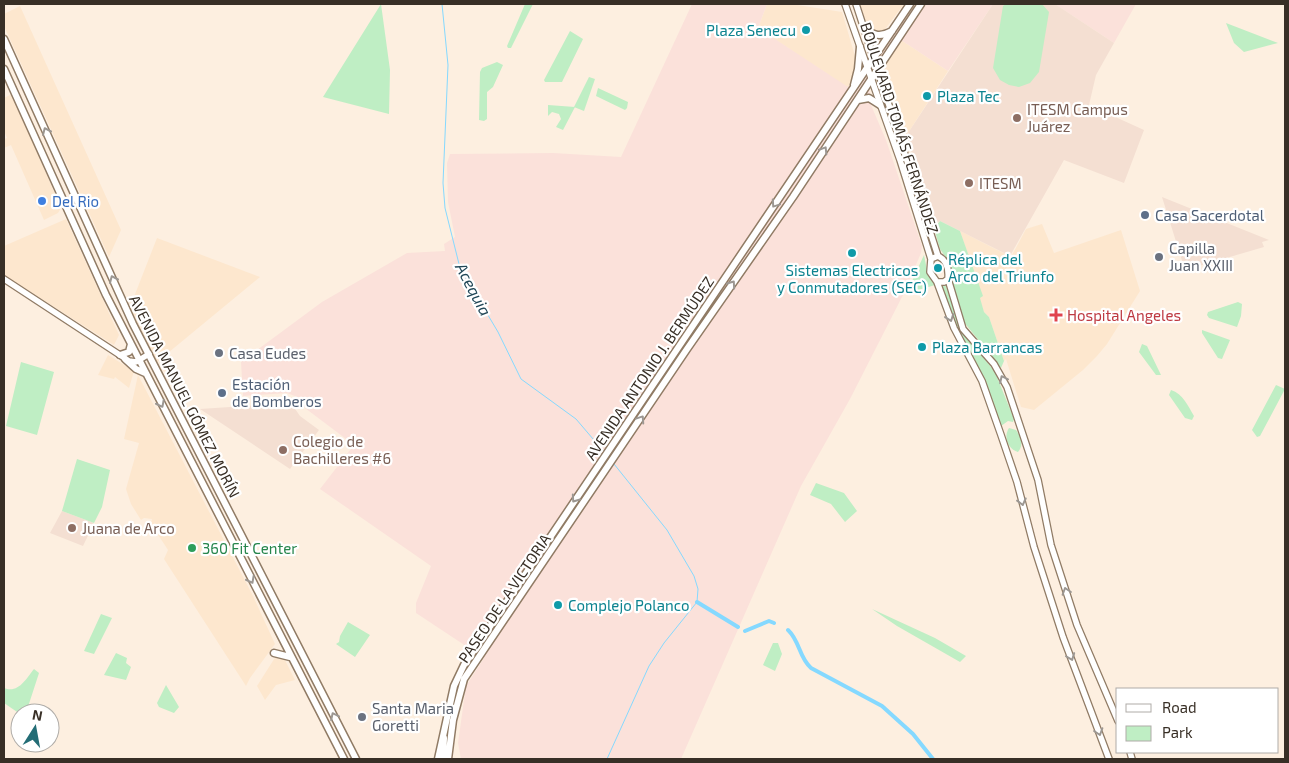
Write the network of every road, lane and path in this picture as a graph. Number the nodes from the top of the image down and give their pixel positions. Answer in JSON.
{"nodes":[{"id":1,"x":845,"y":4,"type":"edge"},
{"id":2,"x":856,"y":4,"type":"edge"},
{"id":3,"x":910,"y":4,"type":"edge"},
{"id":4,"x":921,"y":4,"type":"edge"},
{"id":5,"x":864,"y":28,"type":"junction"},
{"id":6,"x":893,"y":30,"type":"junction"},
{"id":7,"x":867,"y":38,"type":"junction"},
{"id":8,"x":4,"y":39,"type":"edge"},
{"id":9,"x":858,"y":44,"type":"junction"},
{"id":10,"x":874,"y":58,"type":"junction"},
{"id":11,"x":868,"y":68,"type":"junction"},
{"id":12,"x":4,"y":69,"type":"edge"},
{"id":13,"x":878,"y":69,"type":"junction"},
{"id":14,"x":871,"y":79,"type":"junction"},
{"id":15,"x":852,"y":91,"type":"junction"},
{"id":16,"x":856,"y":100,"type":"junction"},
{"id":17,"x":880,"y":105,"type":"junction"},
{"id":18,"x":905,"y":152,"type":"junction"},
{"id":19,"x":897,"y":154,"type":"junction"},
{"id":20,"x":76,"y":197,"type":"junction"},
{"id":21,"x":63,"y":198,"type":"junction"},
{"id":22,"x":82,"y":211,"type":"junction"},
{"id":23,"x":69,"y":212,"type":"junction"},
{"id":24,"x":746,"y":248,"type":"junction"},
{"id":25,"x":754,"y":254,"type":"junction"},
{"id":26,"x":938,"y":256,"type":"junction"},
{"id":27,"x":931,"y":260,"type":"junction"},
{"id":28,"x":948,"y":279,"type":"junction"},
{"id":29,"x":4,"y":280,"type":"edge"},
{"id":30,"x":937,"y":282,"type":"junction"},
{"id":31,"x":130,"y":344,"type":"junction"},
{"id":32,"x":149,"y":354,"type":"junction"},
{"id":33,"x":122,"y":357,"type":"junction"},
{"id":34,"x":139,"y":361,"type":"junction"},
{"id":35,"x":145,"y":373,"type":"junction"},
{"id":36,"x":612,"y":462,"type":"joint"},
{"id":37,"x":225,"y":502,"type":"junction"},
{"id":38,"x":212,"y":504,"type":"junction"},
{"id":39,"x":231,"y":514,"type":"junction"},
{"id":40,"x":218,"y":516,"type":"junction"},
{"id":41,"x":274,"y":653,"type":"dead end"},
{"id":42,"x":290,"y":657,"type":"junction"},
{"id":43,"x":1116,"y":716,"type":"edge"},
{"id":44,"x":443,"y":735,"type":"junction"},
{"id":45,"x":345,"y":738,"type":"junction"},
{"id":46,"x":335,"y":743,"type":"junction"},
{"id":47,"x":342,"y":756,"type":"edge"},
{"id":48,"x":355,"y":757,"type":"edge"},
{"id":49,"x":438,"y":759,"type":"edge"},
{"id":50,"x":447,"y":759,"type":"edge"},
{"id":51,"x":1109,"y":759,"type":"edge"}],
"edges":[{"from":1,"to":9,"type":"main road","name":"BOULEVARD TOMÁS FERNÁNDEZ"},
{"from":2,"to":5,"type":"main road","name":"BOULEVARD TOMÁS FERNÁNDEZ"},
{"from":3,"to":6,"type":"main road","name":"AVENIDA ANTONIO J. BERMÚDEZ"},
{"from":4,"to":13,"type":"main road","name":"AVENIDA ANTONIO J. BERMÚDEZ"},
{"from":5,"to":6,"type":"main road"},
{"from":5,"to":7,"type":"main road","name":"BOULEVARD TOMÁS FERNÁNDEZ"},
{"from":6,"to":10,"type":"main road","name":"AVENIDA ANTONIO J. BERMÚDEZ"},
{"from":7,"to":9,"type":"main road"},
{"from":7,"to":10,"type":"main road","name":"BOULEVARD TOMÁS FERNÁNDEZ"},
{"from":20,"to":8,"type":"main road","name":"AVENIDA MANUEL GÓMEZ MORÍN","one_way":true},
{"from":9,"to":11,"type":"main road","name":"BOULEVARD TOMÁS FERNÁNDEZ"},
{"from":9,"to":15,"type":"main road"},
{"from":10,"to":11,"type":"main road","name":"AVENIDA ANTONIO J. BERMÚDEZ"},
{"from":10,"to":13,"type":"main road","name":"BOULEVARD TOMÁS FERNÁNDEZ"},
{"from":11,"to":14,"type":"main road","name":"BOULEVARD TOMÁS FERNÁNDEZ"},
{"from":11,"to":15,"type":"main road","name":"AVENIDA ANTONIO J. BERMÚDEZ"},
{"from":12,"to":21,"type":"main road","name":"AVENIDA MANUEL GÓMEZ MORÍN"},
{"from":13,"to":14,"type":"main road","name":"AVENIDA ANTONIO J. BERMÚDEZ"},
{"from":13,"to":18,"type":"main road","name":"BOULEVARD TOMÁS FERNÁNDEZ"},
{"from":14,"to":16,"type":"main road","name":"AVENIDA ANTONIO J. BERMÚDEZ"},
{"from":14,"to":17,"type":"main road","name":"BOULEVARD TOMÁS FERNÁNDEZ"},
{"from":15,"to":24,"type":"main road","name":"AVENIDA ANTONIO J. BERMÚDEZ","one_way":true},
{"from":16,"to":17,"type":"main road"},
{"from":25,"to":16,"type":"main road","name":"AVENIDA ANTONIO J. BERMÚDEZ","one_way":true},
{"from":17,"to":19,"type":"main road","name":"BOULEVARD TOMÁS FERNÁNDEZ"},
{"from":18,"to":19,"type":"main road"},
{"from":18,"to":26,"type":"main road","name":"BOULEVARD TOMÁS FERNÁNDEZ"},
{"from":19,"to":27,"type":"main road","name":"BOULEVARD TOMÁS FERNÁNDEZ"},
{"from":20,"to":21,"type":"main road"},
{"from":20,"to":22,"type":"main road","name":"AVENIDA MANUEL GÓMEZ MORÍN"},
{"from":21,"to":23,"type":"main road","name":"AVENIDA MANUEL GÓMEZ MORÍN"},
{"from":22,"to":23,"type":"main road"},
{"from":32,"to":22,"type":"main road","name":"AVENIDA MANUEL GÓMEZ MORÍN","one_way":true},
{"from":23,"to":31,"type":"main road","name":"AVENIDA MANUEL GÓMEZ MORÍN"},
{"from":24,"to":25,"type":"main road"},
{"from":24,"to":44,"type":"main road","name":"AVENIDA ANTONIO J. BERMÚDEZ","one_way":true},
{"from":36,"to":25,"type":"main road","name":"AVENIDA ANTONIO J. BERMÚDEZ","one_way":true},
{"from":26,"to":27,"type":"main road"},
{"from":26,"to":28,"type":"main road"},
{"from":27,"to":30,"type":"main road"},
{"from":28,"to":30,"type":"main road"},
{"from":43,"to":28,"type":"main road","one_way":true},
{"from":29,"to":33,"type":"main road"},
{"from":30,"to":51,"type":"main road","one_way":true},
{"from":31,"to":33,"type":"main road"},
{"from":31,"to":34,"type":"main road","name":"AVENIDA MANUEL GÓMEZ MORÍN"},
{"from":32,"to":34,"type":"main road"},
{"from":32,"to":37,"type":"main road","name":"AVENIDA MANUEL GÓMEZ MORÍN"},
{"from":33,"to":34,"type":"main road"},
{"from":33,"to":35,"type":"main road"},
{"from":34,"to":35,"type":"main road","name":"AVENIDA MANUEL GÓMEZ MORÍN"},
{"from":35,"to":38,"type":"main road","name":"AVENIDA MANUEL GÓMEZ MORÍN","one_way":true},
{"from":36,"to":50,"type":"main road","name":"PASEO DE LA VICTORIA"},
{"from":37,"to":38,"type":"main road"},
{"from":37,"to":39,"type":"main road","name":"AVENIDA MANUEL GÓMEZ MORÍN"},
{"from":38,"to":40,"type":"main road","name":"AVENIDA MANUEL GÓMEZ MORÍN"},
{"from":39,"to":40,"type":"main road"},
{"from":45,"to":39,"type":"main road","name":"AVENIDA MANUEL GÓMEZ MORÍN","one_way":true},
{"from":40,"to":42,"type":"main road","name":"AVENIDA MANUEL GÓMEZ MORÍN","one_way":true},
{"from":41,"to":42,"type":"main road"},
{"from":42,"to":46,"type":"main road","name":"AVENIDA MANUEL GÓMEZ MORÍN"},
{"from":44,"to":49,"type":"main road","name":"AVENIDA ANTONIO J. BERMÚDEZ"},
{"from":44,"to":50,"type":"main road"},
{"from":45,"to":46,"type":"main road"},
{"from":45,"to":48,"type":"main road","name":"AVENIDA MANUEL GÓMEZ MORÍN"},
{"from":46,"to":47,"type":"main road","name":"AVENIDA MANUEL GÓMEZ MORÍN"},
{"from":47,"to":48,"type":"main road"}]}
